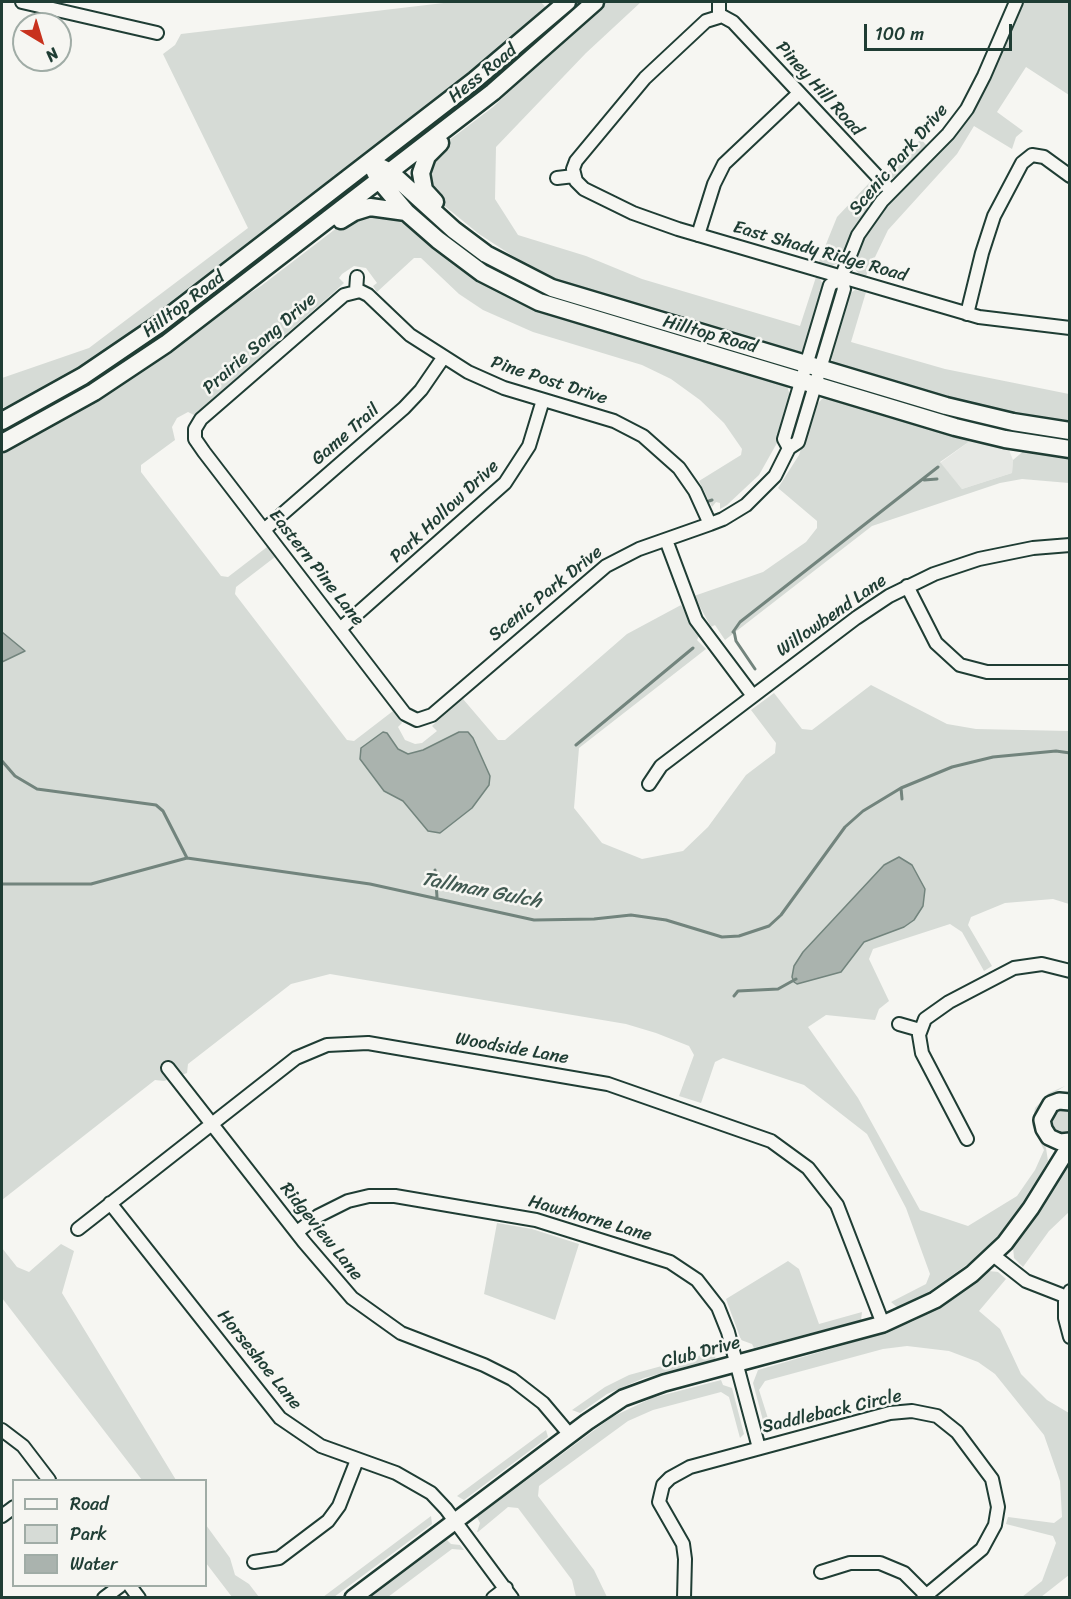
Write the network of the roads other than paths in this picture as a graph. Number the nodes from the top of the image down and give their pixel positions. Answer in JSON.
{"nodes":[{"id":1,"x":22,"y":2,"type":"edge"},
{"id":2,"x":567,"y":2,"type":"edge"},
{"id":3,"x":595,"y":2,"type":"edge"},
{"id":4,"x":719,"y":2,"type":"edge"},
{"id":5,"x":1016,"y":2,"type":"edge"},
{"id":6,"x":719,"y":16,"type":"junction"},
{"id":7,"x":157,"y":33,"type":"dead end"},
{"id":8,"x":493,"y":92,"type":"junction"},
{"id":9,"x":799,"y":93,"type":"junction"},
{"id":10,"x":370,"y":162,"type":"junction"},
{"id":11,"x":384,"y":176,"type":"junction"},
{"id":12,"x":574,"y":176,"type":"junction"},
{"id":13,"x":1070,"y":176,"type":"edge"},
{"id":14,"x":557,"y":178,"type":"dead end"},
{"id":15,"x":891,"y":191,"type":"junction"},
{"id":16,"x":406,"y":212,"type":"junction"},
{"id":17,"x":699,"y":235,"type":"junction"},
{"id":18,"x":486,"y":254,"type":"junction"},
{"id":19,"x":357,"y":277,"type":"dead end"},
{"id":20,"x":841,"y":278,"type":"junction"},
{"id":21,"x":247,"y":282,"type":"junction"},
{"id":22,"x":356,"y":291,"type":"junction"},
{"id":23,"x":967,"y":314,"type":"junction"},
{"id":24,"x":1070,"y":328,"type":"edge"},
{"id":25,"x":443,"y":358,"type":"junction"},
{"id":26,"x":813,"y":367,"type":"junction"},
{"id":27,"x":808,"y":384,"type":"junction"},
{"id":28,"x":543,"y":400,"type":"junction"},
{"id":29,"x":2,"y":421,"type":"edge"},
{"id":30,"x":189,"y":431,"type":"joint"},
{"id":31,"x":1070,"y":431,"type":"edge"},
{"id":32,"x":2,"y":443,"type":"edge"},
{"id":33,"x":1070,"y":449,"type":"edge"},
{"id":34,"x":710,"y":524,"type":"junction"},
{"id":35,"x":264,"y":530,"type":"junction"},
{"id":36,"x":666,"y":540,"type":"junction"},
{"id":37,"x":1070,"y":545,"type":"edge"},
{"id":38,"x":907,"y":586,"type":"junction"},
{"id":39,"x":340,"y":629,"type":"junction"},
{"id":40,"x":1070,"y":672,"type":"edge"},
{"id":41,"x":753,"y":696,"type":"junction"},
{"id":42,"x":417,"y":725,"type":"joint"},
{"id":43,"x":649,"y":784,"type":"dead end"},
{"id":44,"x":1070,"y":971,"type":"edge"},
{"id":45,"x":899,"y":1024,"type":"dead end"},
{"id":46,"x":920,"y":1030,"type":"junction"},
{"id":47,"x":168,"y":1068,"type":"dead end"},
{"id":48,"x":1070,"y":1091,"type":"edge"},
{"id":49,"x":1063,"y":1102,"type":"edge"},
{"id":50,"x":212,"y":1124,"type":"junction"},
{"id":51,"x":1049,"y":1137,"type":"junction"},
{"id":52,"x":967,"y":1139,"type":"dead end"},
{"id":53,"x":1070,"y":1143,"type":"edge"},
{"id":54,"x":1054,"y":1167,"type":"junction"},
{"id":55,"x":110,"y":1203,"type":"junction"},
{"id":56,"x":78,"y":1229,"type":"dead end"},
{"id":57,"x":297,"y":1232,"type":"junction"},
{"id":58,"x":993,"y":1255,"type":"junction"},
{"id":59,"x":1068,"y":1294,"type":"edge"},
{"id":60,"x":883,"y":1324,"type":"junction"},
{"id":61,"x":1070,"y":1337,"type":"edge"},
{"id":62,"x":736,"y":1364,"type":"junction"},
{"id":63,"x":2,"y":1430,"type":"edge"},
{"id":64,"x":570,"y":1435,"type":"junction"},
{"id":65,"x":759,"y":1448,"type":"junction"},
{"id":66,"x":357,"y":1460,"type":"junction"},
{"id":67,"x":48,"y":1479,"type":"edge"},
{"id":68,"x":455,"y":1521,"type":"junction"},
{"id":69,"x":254,"y":1562,"type":"dead end"},
{"id":70,"x":821,"y":1572,"type":"dead end"},
{"id":71,"x":119,"y":1587,"type":"edge"},
{"id":72,"x":509,"y":1593,"type":"edge"},
{"id":73,"x":924,"y":1596,"type":"edge"},
{"id":74,"x":104,"y":1598,"type":"edge"},
{"id":75,"x":353,"y":1598,"type":"edge"},
{"id":76,"x":493,"y":1598,"type":"edge"},
{"id":77,"x":684,"y":1598,"type":"edge"}],
"edges":[{"from":1,"to":7,"type":"street"},
{"from":2,"to":10,"type":"main road","name":"Hess Road"},
{"from":3,"to":8,"type":"main road","name":"Hess Road"},
{"from":4,"to":6,"type":"street"},
{"from":5,"to":15,"type":"street","name":"Scenic Park Drive"},
{"from":6,"to":9,"type":"street","name":"Piney Hill Road"},
{"from":6,"to":12,"type":"street"},
{"from":8,"to":11,"type":"main road","name":"Hess Road"},
{"from":8,"to":18,"type":"main road"},
{"from":9,"to":15,"type":"street","name":"Piney Hill Road"},
{"from":9,"to":17,"type":"street"},
{"from":10,"to":11,"type":"main road","name":"Hilltop Road"},
{"from":10,"to":29,"type":"main road","name":"Hilltop Road"},
{"from":11,"to":16,"type":"main road","name":"Hilltop Road"},
{"from":11,"to":18,"type":"main road","name":"Hilltop Road"},
{"from":11,"to":21,"type":"main road","name":"Hilltop Road"},
{"from":12,"to":14,"type":"street"},
{"from":12,"to":17,"type":"street","name":"East Shady Ridge Road"},
{"from":13,"to":23,"type":"street"},
{"from":15,"to":20,"type":"street","name":"Scenic Park Drive"},
{"from":16,"to":21,"type":"main road"},
{"from":16,"to":27,"type":"main road","name":"Hilltop Road"},
{"from":17,"to":20,"type":"street","name":"East Shady Ridge Road"},
{"from":18,"to":26,"type":"main road","name":"Hilltop Road"},
{"from":19,"to":22,"type":"street"},
{"from":20,"to":23,"type":"street","name":"East Shady Ridge Road"},
{"from":20,"to":26,"type":"street","name":"Scenic Park Drive"},
{"from":21,"to":32,"type":"main road","name":"Hilltop Road"},
{"from":22,"to":25,"type":"street","name":"Pine Post Drive"},
{"from":22,"to":30,"type":"street","name":"Prairie Song Drive"},
{"from":23,"to":24,"type":"street","name":"East Shady Ridge Road"},
{"from":25,"to":28,"type":"street","name":"Pine Post Drive"},
{"from":25,"to":35,"type":"street","name":"Game Trail"},
{"from":26,"to":27,"type":"street","name":"Scenic Park Drive"},
{"from":26,"to":31,"type":"main road","name":"Hilltop Road"},
{"from":27,"to":33,"type":"main road","name":"Hilltop Road"},
{"from":27,"to":34,"type":"street","name":"Scenic Park Drive"},
{"from":28,"to":34,"type":"street","name":"Pine Post Drive"},
{"from":28,"to":39,"type":"street","name":"Park Hollow Drive"},
{"from":30,"to":35,"type":"street","name":"Eastern Pine Lane"},
{"from":34,"to":36,"type":"street","name":"Scenic Park Drive"},
{"from":35,"to":39,"type":"street","name":"Eastern Pine Lane"},
{"from":36,"to":41,"type":"street"},
{"from":36,"to":42,"type":"street","name":"Scenic Park Drive"},
{"from":37,"to":38,"type":"street","name":"Willowbend Lane"},
{"from":38,"to":40,"type":"street"},
{"from":38,"to":41,"type":"street","name":"Willowbend Lane"},
{"from":39,"to":42,"type":"street","name":"Eastern Pine Lane"},
{"from":41,"to":43,"type":"street","name":"Willowbend Lane"},
{"from":44,"to":46,"type":"street"},
{"from":45,"to":46,"type":"street"},
{"from":46,"to":52,"type":"street"},
{"from":47,"to":50,"type":"street","name":"Ridgeview Lane"},
{"from":48,"to":49,"type":"street"},
{"from":49,"to":51,"type":"street"},
{"from":50,"to":55,"type":"street","name":"Woodside Lane"},
{"from":50,"to":57,"type":"street","name":"Ridgeview Lane"},
{"from":50,"to":60,"type":"street","name":"Woodside Lane"},
{"from":51,"to":53,"type":"street"},
{"from":51,"to":54,"type":"street"},
{"from":53,"to":54,"type":"street","name":"Club Drive"},
{"from":54,"to":58,"type":"street","name":"Club Drive"},
{"from":55,"to":56,"type":"street","name":"Woodside Lane"},
{"from":55,"to":66,"type":"street","name":"Horseshoe Lane"},
{"from":57,"to":62,"type":"street","name":"Hawthorne Lane"},
{"from":57,"to":64,"type":"street","name":"Ridgeview Lane"},
{"from":58,"to":59,"type":"street"},
{"from":58,"to":60,"type":"street","name":"Club Drive"},
{"from":59,"to":61,"type":"street"},
{"from":60,"to":62,"type":"street","name":"Club Drive"},
{"from":62,"to":64,"type":"street","name":"Club Drive"},
{"from":62,"to":65,"type":"street","name":"Hawthorne Lane"},
{"from":63,"to":67,"type":"street"},
{"from":64,"to":68,"type":"street","name":"Club Drive"},
{"from":65,"to":73,"type":"street","name":"Saddleback Circle"},
{"from":65,"to":77,"type":"street","name":"Saddleback Circle"},
{"from":66,"to":68,"type":"street","name":"Horseshoe Lane"},
{"from":66,"to":69,"type":"street"},
{"from":68,"to":72,"type":"street","name":"Horseshoe Lane"},
{"from":68,"to":75,"type":"street","name":"Club Drive"},
{"from":70,"to":73,"type":"street"},
{"from":71,"to":74,"type":"street"},
{"from":72,"to":76,"type":"street"}]}
